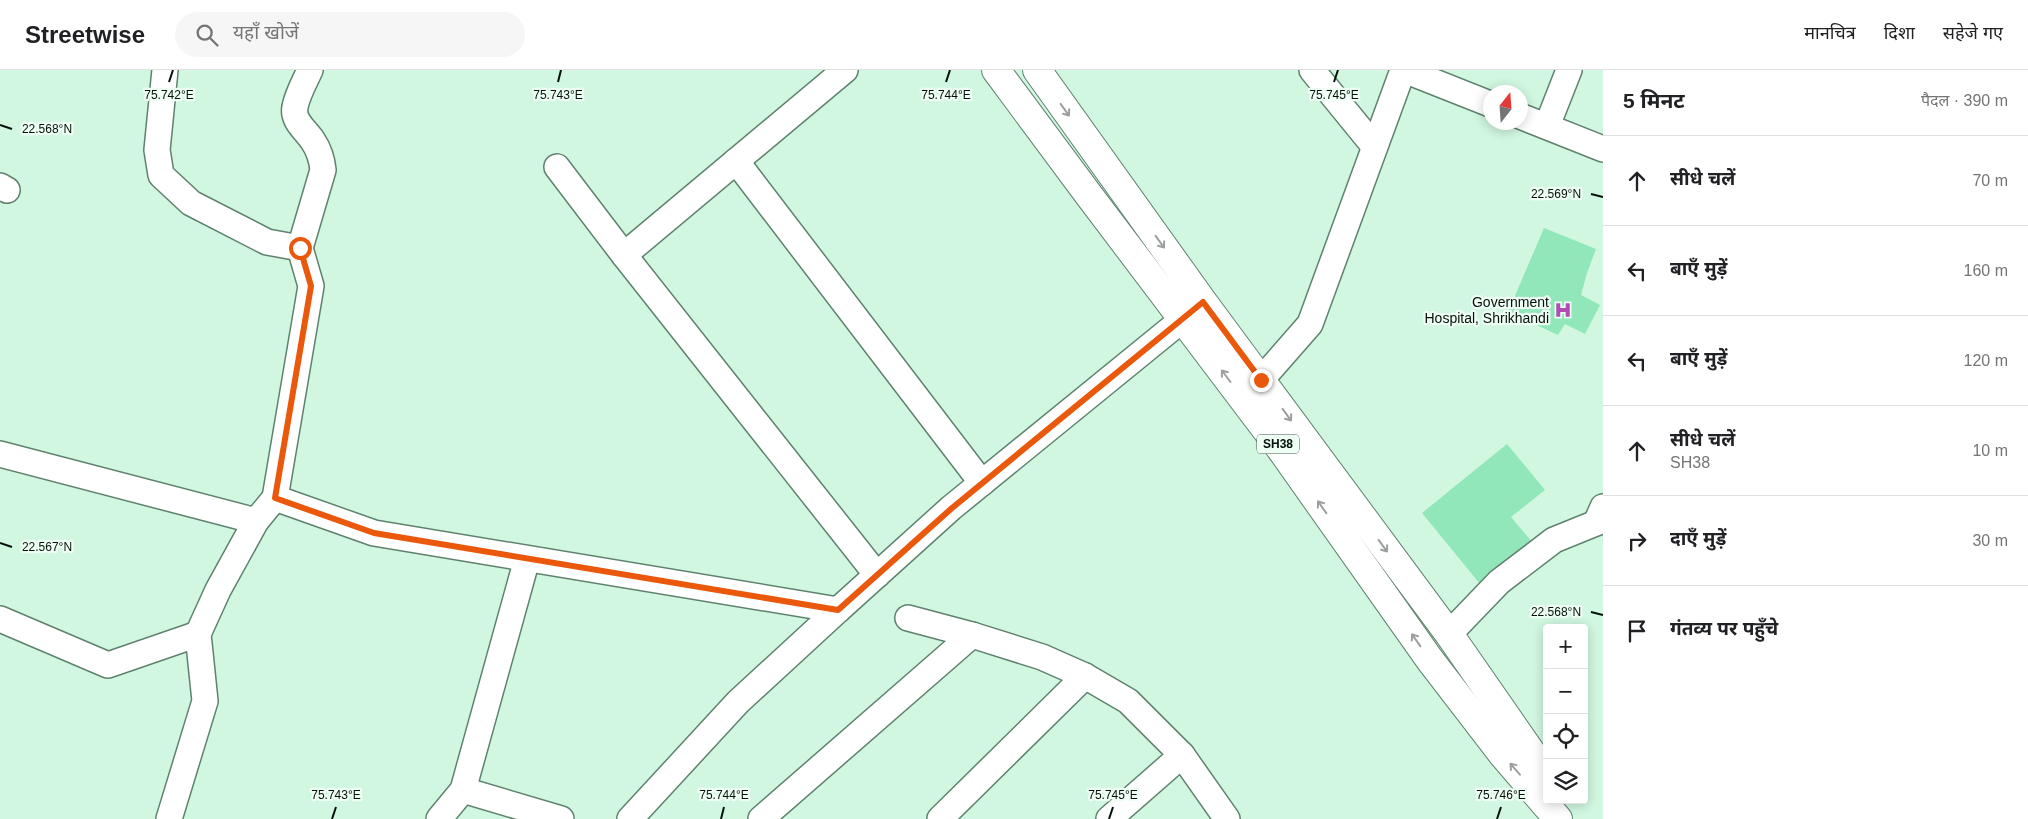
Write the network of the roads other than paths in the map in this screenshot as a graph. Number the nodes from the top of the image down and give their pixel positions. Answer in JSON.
{"nodes":[{"id":1,"x":165,"y":70,"type":"edge"},
{"id":2,"x":310,"y":70,"type":"edge"},
{"id":3,"x":845,"y":70,"type":"edge"},
{"id":4,"x":996,"y":70,"type":"edge"},
{"id":5,"x":1037,"y":70,"type":"edge"},
{"id":6,"x":1312,"y":70,"type":"edge"},
{"id":7,"x":1404,"y":70,"type":"edge"},
{"id":8,"x":1569,"y":70,"type":"edge"},
{"id":9,"x":1483,"y":101,"type":"edge"},
{"id":10,"x":1528,"y":119,"type":"edge"},
{"id":11,"x":1547,"y":126,"type":"junction"},
{"id":12,"x":1374,"y":146,"type":"junction"},
{"id":13,"x":1603,"y":149,"type":"edge"},
{"id":14,"x":736,"y":160,"type":"junction"},
{"id":15,"x":557,"y":167,"type":"dead end"},
{"id":16,"x":300,"y":248,"type":"junction"},
{"id":17,"x":624,"y":255,"type":"junction"},
{"id":18,"x":1193,"y":310,"type":"junction"},
{"id":19,"x":1261,"y":380,"type":"junction"},
{"id":20,"x":0,"y":454,"type":"edge"},
{"id":21,"x":982,"y":483,"type":"junction"},
{"id":22,"x":275,"y":498,"type":"junction"},
{"id":23,"x":1603,"y":508,"type":"edge"},
{"id":24,"x":256,"y":521,"type":"junction"},
{"id":25,"x":527,"y":559,"type":"junction"},
{"id":26,"x":876,"y":575,"type":"junction"},
{"id":27,"x":838,"y":610,"type":"junction"},
{"id":28,"x":0,"y":618,"type":"edge"},
{"id":29,"x":908,"y":618,"type":"dead end"},
{"id":30,"x":198,"y":634,"type":"junction"},
{"id":31,"x":1449,"y":634,"type":"junction"},
{"id":32,"x":972,"y":635,"type":"junction"},
{"id":33,"x":1084,"y":676,"type":"junction"},
{"id":34,"x":1182,"y":755,"type":"junction"},
{"id":35,"x":1543,"y":769,"type":"edge"},
{"id":36,"x":463,"y":790,"type":"junction"},
{"id":37,"x":1566,"y":804,"type":"edge"},
{"id":38,"x":168,"y":819,"type":"edge"},
{"id":39,"x":439,"y":819,"type":"edge"},
{"id":40,"x":561,"y":819,"type":"edge"},
{"id":41,"x":630,"y":819,"type":"edge"},
{"id":42,"x":761,"y":819,"type":"edge"},
{"id":43,"x":940,"y":819,"type":"edge"},
{"id":44,"x":1109,"y":819,"type":"edge"},
{"id":45,"x":1227,"y":819,"type":"edge"},
{"id":46,"x":1558,"y":819,"type":"edge"},
{"id":47,"x":1575,"y":819,"type":"edge"}],
"edges":[{"from":1,"to":16,"type":"street"},
{"from":2,"to":16,"type":"street"},
{"from":3,"to":14,"type":"street"},
{"from":4,"to":18,"type":"main road","number":"SH38"},
{"from":5,"to":18,"type":"main road","number":"SH38","one_way":true},
{"from":6,"to":12,"type":"street"},
{"from":7,"to":9,"type":"street"},
{"from":7,"to":12,"type":"street"},
{"from":8,"to":11,"type":"street"},
{"from":10,"to":11,"type":"street"},
{"from":11,"to":13,"type":"street"},
{"from":12,"to":19,"type":"street"},
{"from":14,"to":17,"type":"street"},
{"from":14,"to":21,"type":"street"},
{"from":15,"to":17,"type":"street"},
{"from":16,"to":22,"type":"street"},
{"from":17,"to":26,"type":"street"},
{"from":18,"to":19,"type":"main road","number":"SH38"},
{"from":18,"to":21,"type":"street"},
{"from":46,"to":18,"type":"main road","number":"SH38","one_way":true},
{"from":19,"to":31,"type":"main road","number":"SH38","one_way":true},
{"from":20,"to":24,"type":"street"},
{"from":21,"to":26,"type":"street"},
{"from":22,"to":24,"type":"street"},
{"from":22,"to":25,"type":"street"},
{"from":23,"to":31,"type":"street"},
{"from":24,"to":30,"type":"street"},
{"from":25,"to":27,"type":"street"},
{"from":25,"to":36,"type":"street"},
{"from":26,"to":27,"type":"street"},
{"from":27,"to":41,"type":"street"},
{"from":28,"to":30,"type":"street"},
{"from":29,"to":32,"type":"street"},
{"from":30,"to":38,"type":"street"},
{"from":31,"to":35,"type":"main road","number":"SH38"},
{"from":32,"to":33,"type":"street"},
{"from":32,"to":42,"type":"street"},
{"from":33,"to":34,"type":"street"},
{"from":33,"to":43,"type":"street"},
{"from":34,"to":44,"type":"street"},
{"from":34,"to":45,"type":"street"},
{"from":36,"to":39,"type":"street"},
{"from":36,"to":40,"type":"street"},
{"from":37,"to":47,"type":"main road"}]}
